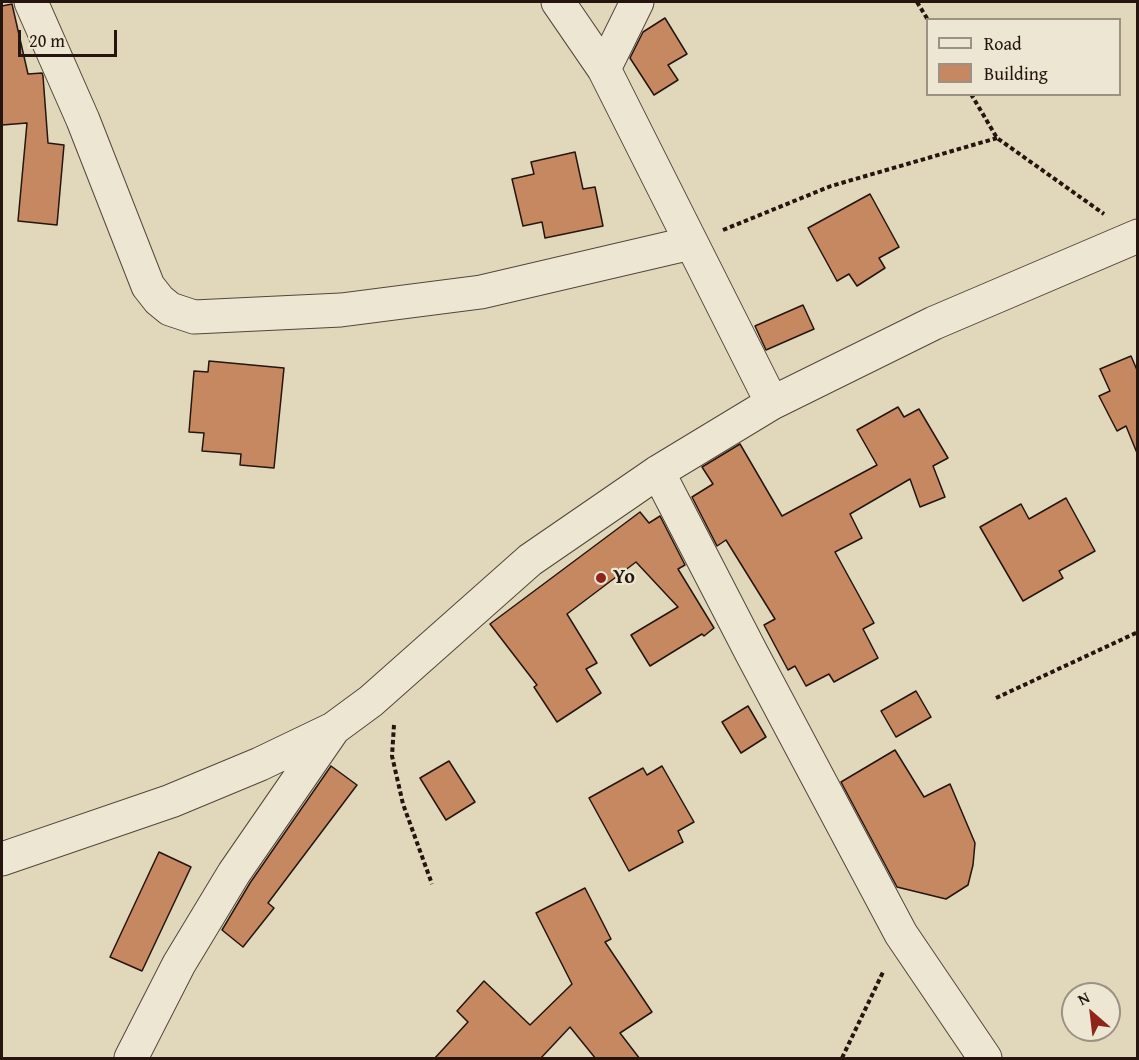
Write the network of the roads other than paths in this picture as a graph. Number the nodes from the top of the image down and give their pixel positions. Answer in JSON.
{"nodes":[{"id":1,"x":31,"y":2,"type":"edge"},
{"id":2,"x":558,"y":2,"type":"edge"},
{"id":3,"x":637,"y":2,"type":"edge"},
{"id":4,"x":604,"y":69,"type":"junction"},
{"id":5,"x":1137,"y":237,"type":"edge"},
{"id":6,"x":692,"y":243,"type":"junction"},
{"id":7,"x":772,"y":404,"type":"junction"},
{"id":8,"x":658,"y":472,"type":"junction"},
{"id":9,"x":333,"y":729,"type":"junction"},
{"id":10,"x":2,"y":859,"type":"edge"},
{"id":11,"x":131,"y":1059,"type":"edge"},
{"id":12,"x":985,"y":1059,"type":"edge"}],
"edges":[{"from":1,"to":6,"type":"street"},
{"from":2,"to":4,"type":"street"},
{"from":3,"to":4,"type":"street"},
{"from":4,"to":6,"type":"street"},
{"from":5,"to":7,"type":"street"},
{"from":6,"to":7,"type":"street"},
{"from":7,"to":8,"type":"street"},
{"from":8,"to":9,"type":"street"},
{"from":8,"to":12,"type":"street"},
{"from":9,"to":10,"type":"street"},
{"from":9,"to":11,"type":"street"}]}
